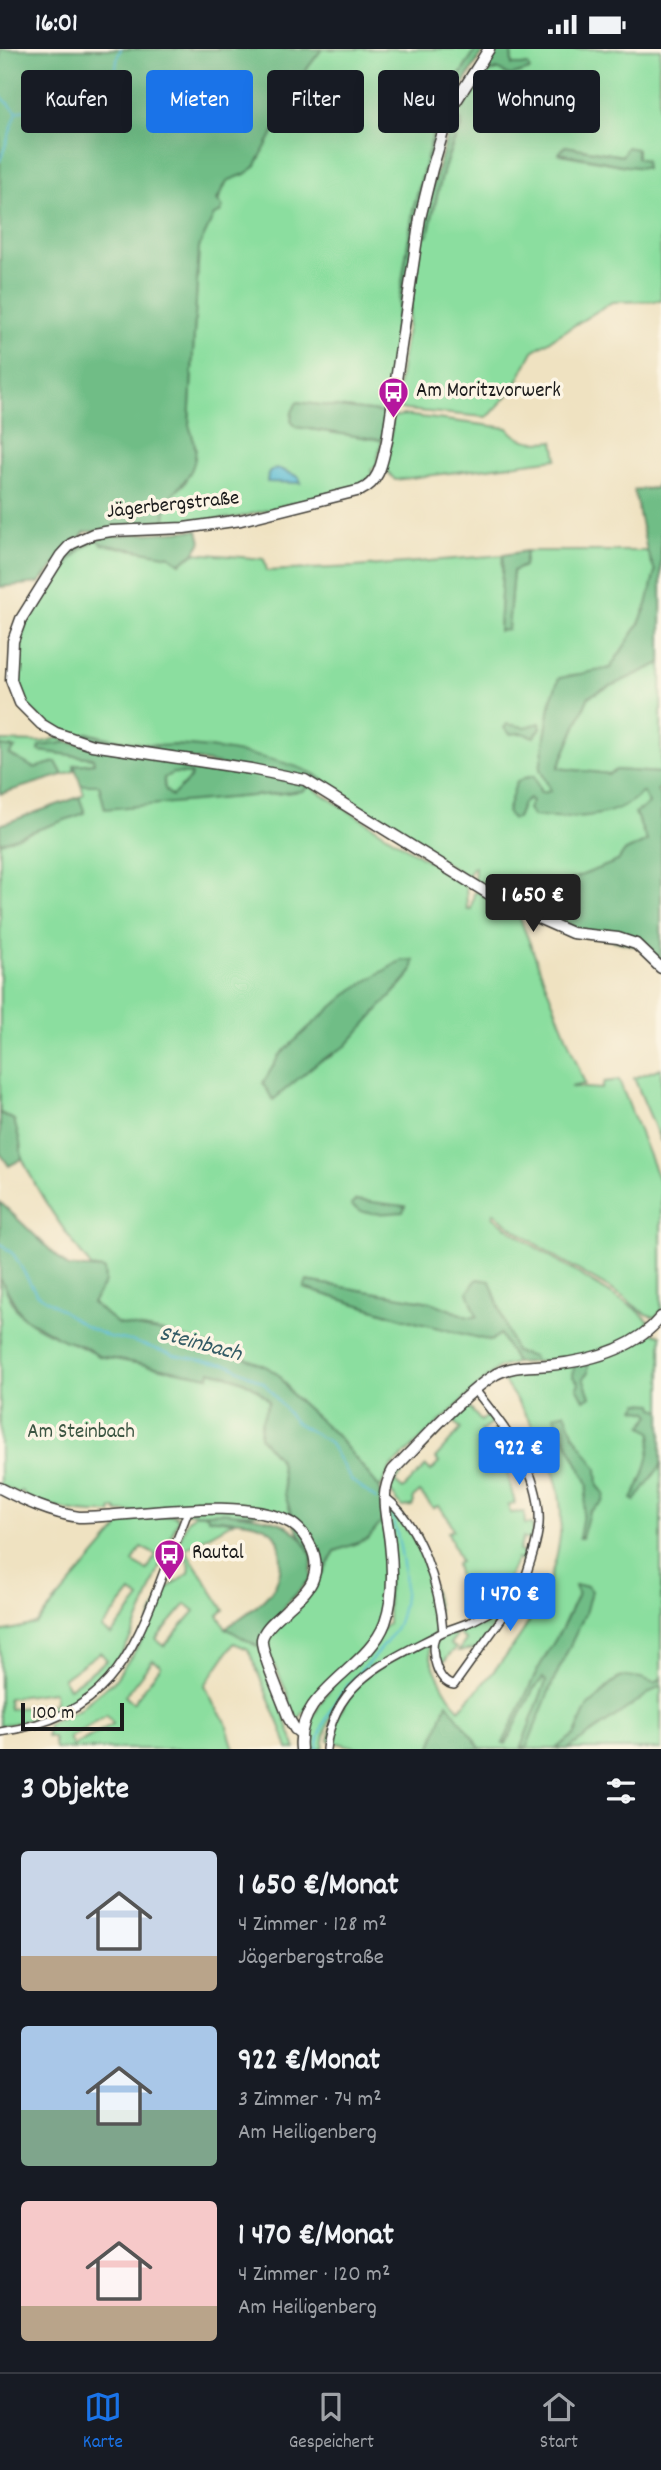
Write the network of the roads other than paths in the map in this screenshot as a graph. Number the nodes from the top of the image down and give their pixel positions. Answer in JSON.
{"nodes":[{"id":1,"x":489,"y":49,"type":"edge"},
{"id":2,"x":661,"y":968,"type":"edge"},
{"id":3,"x":659,"y":1323,"type":"edge"},
{"id":4,"x":475,"y":1390,"type":"junction"},
{"id":5,"x":0,"y":1488,"type":"edge"},
{"id":6,"x":384,"y":1496,"type":"junction"},
{"id":7,"x":188,"y":1511,"type":"junction"},
{"id":8,"x":520,"y":1593,"type":"junction"},
{"id":9,"x":443,"y":1632,"type":"junction"},
{"id":10,"x":435,"y":1637,"type":"junction"},
{"id":11,"x":0,"y":1732,"type":"edge"},
{"id":12,"x":300,"y":1733,"type":"junction"},
{"id":13,"x":301,"y":1749,"type":"edge"},
{"id":14,"x":326,"y":1749,"type":"edge"}],
"edges":[{"from":1,"to":2,"type":"street","name":"Jägerbergstraße"},
{"from":3,"to":4,"type":"street"},
{"from":4,"to":6,"type":"street"},
{"from":4,"to":8,"type":"street"},
{"from":5,"to":7,"type":"street"},
{"from":6,"to":9,"type":"street"},
{"from":6,"to":12,"type":"street"},
{"from":7,"to":11,"type":"street"},
{"from":7,"to":12,"type":"street"},
{"from":8,"to":9,"type":"street"},
{"from":8,"to":10,"type":"street"},
{"from":9,"to":10,"type":"street"},
{"from":10,"to":14,"type":"street"},
{"from":12,"to":13,"type":"street"}]}
